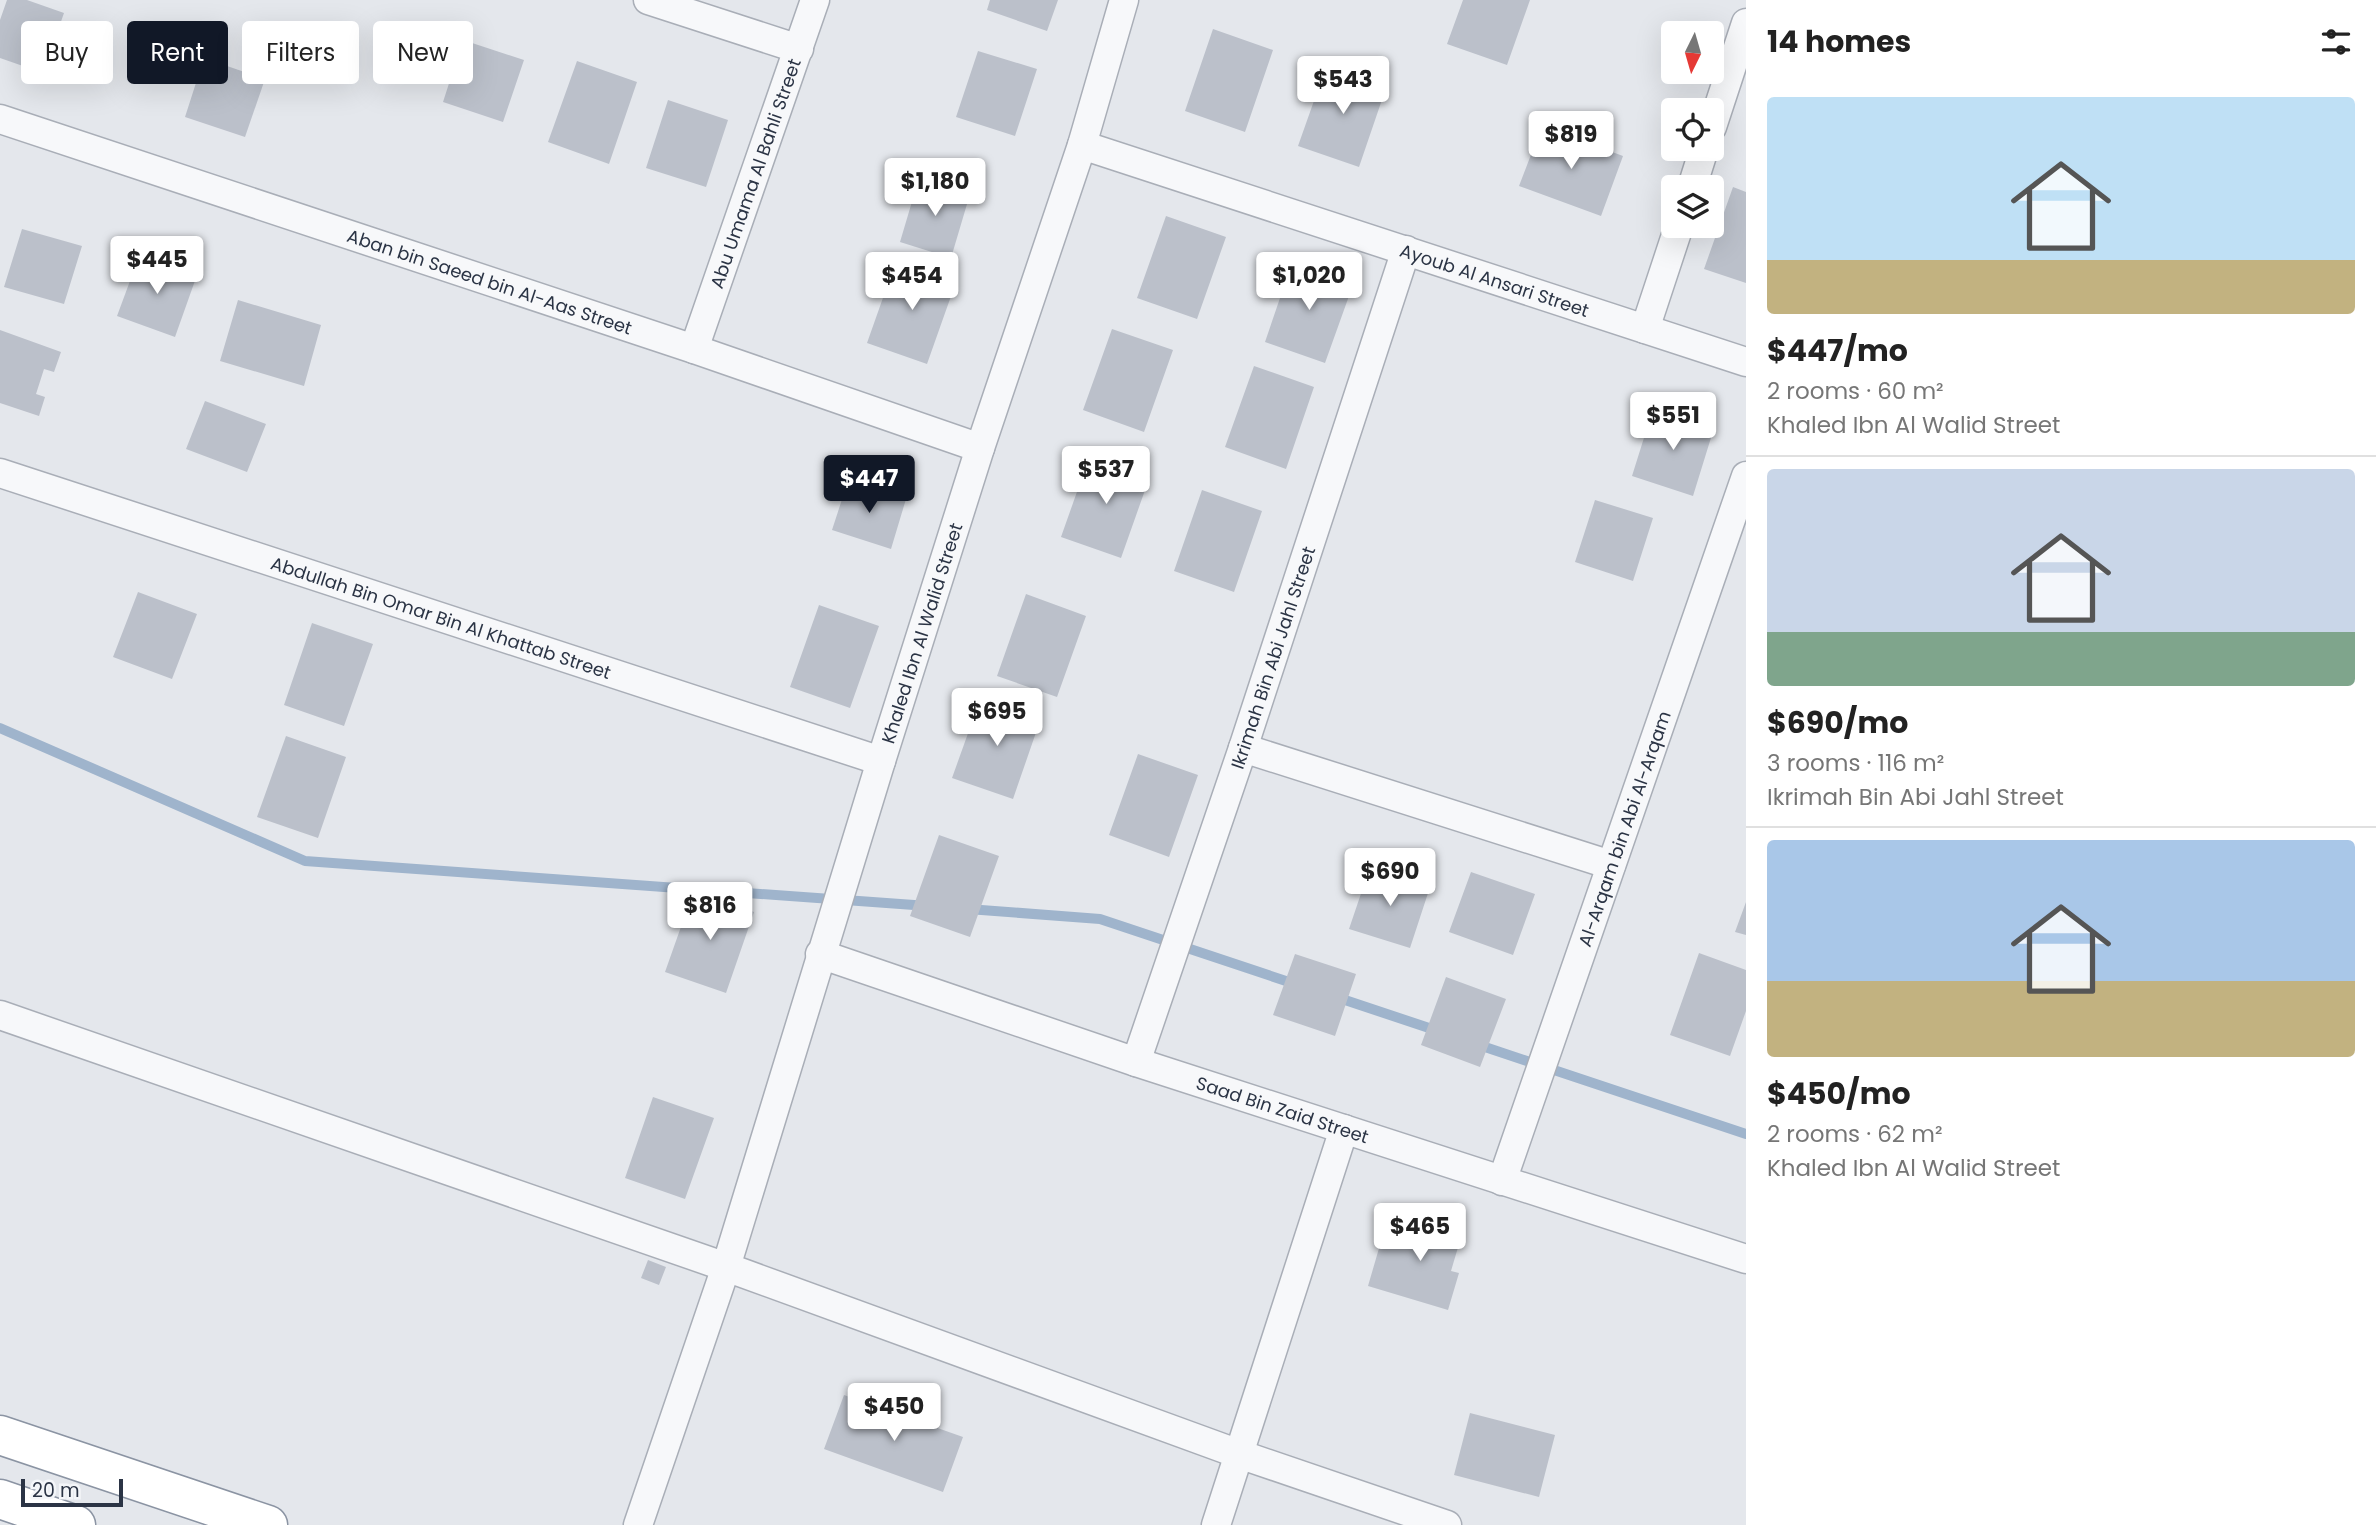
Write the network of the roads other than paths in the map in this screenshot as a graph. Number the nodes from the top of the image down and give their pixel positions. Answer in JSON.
{"nodes":[{"id":1,"x":648,"y":0,"type":"edge"},
{"id":2,"x":815,"y":0,"type":"edge"},
{"id":3,"x":1124,"y":0,"type":"edge"},
{"id":4,"x":1746,"y":23,"type":"edge"},
{"id":5,"x":799,"y":49,"type":"junction"},
{"id":6,"x":1721,"y":98,"type":"edge"},
{"id":7,"x":0,"y":120,"type":"edge"},
{"id":8,"x":1082,"y":145,"type":"junction"},
{"id":9,"x":1675,"y":238,"type":"edge"},
{"id":10,"x":1406,"y":250,"type":"junction"},
{"id":11,"x":1645,"y":329,"type":"junction"},
{"id":12,"x":694,"y":349,"type":"junction"},
{"id":13,"x":1746,"y":362,"type":"edge"},
{"id":14,"x":980,"y":448,"type":"junction"},
{"id":15,"x":0,"y":473,"type":"edge"},
{"id":16,"x":1746,"y":476,"type":"edge"},
{"id":17,"x":1243,"y":748,"type":"junction"},
{"id":18,"x":881,"y":761,"type":"junction"},
{"id":19,"x":1611,"y":865,"type":"junction"},
{"id":20,"x":820,"y":954,"type":"junction"},
{"id":21,"x":0,"y":1015,"type":"edge"},
{"id":22,"x":1136,"y":1062,"type":"junction"},
{"id":23,"x":1344,"y":1129,"type":"junction"},
{"id":24,"x":1502,"y":1181,"type":"junction"},
{"id":25,"x":1746,"y":1259,"type":"edge"},
{"id":26,"x":726,"y":1267,"type":"junction"},
{"id":27,"x":0,"y":1435,"type":"edge"},
{"id":28,"x":1239,"y":1454,"type":"junction"},
{"id":29,"x":0,"y":1499,"type":"edge"},
{"id":30,"x":76,"y":1525,"type":"edge"},
{"id":31,"x":268,"y":1525,"type":"edge"},
{"id":32,"x":638,"y":1525,"type":"edge"},
{"id":33,"x":1216,"y":1525,"type":"edge"},
{"id":34,"x":1447,"y":1525,"type":"edge"}],
"edges":[{"from":1,"to":5,"type":"street"},
{"from":2,"to":5,"type":"street","name":"Abu Umama Al Bahli Street"},
{"from":3,"to":8,"type":"street","name":"Khaled Ibn Al Walid Street"},
{"from":4,"to":6,"type":"street"},
{"from":5,"to":12,"type":"street","name":"Abu Umama Al Bahli Street"},
{"from":7,"to":12,"type":"street","name":"Aban bin Saeed bin Al-Aas Street"},
{"from":8,"to":10,"type":"street","name":"Ayoub Al Ansari Street"},
{"from":8,"to":14,"type":"street","name":"Khaled Ibn Al Walid Street"},
{"from":9,"to":11,"type":"street"},
{"from":10,"to":11,"type":"street","name":"Ayoub Al Ansari Street"},
{"from":10,"to":17,"type":"street","name":"Ikrimah Bin Abi Jahl Street"},
{"from":11,"to":13,"type":"street","name":"Ayoub Al Ansari Street"},
{"from":12,"to":14,"type":"street","name":"Aban bin Saeed bin Al-Aas Street"},
{"from":14,"to":18,"type":"street","name":"Khaled Ibn Al Walid Street"},
{"from":15,"to":18,"type":"street","name":"Abdullah Bin Omar Bin Al Khattab Street"},
{"from":16,"to":19,"type":"street","name":"Al-Arqam bin Abi Al-Arqam"},
{"from":17,"to":19,"type":"street"},
{"from":17,"to":22,"type":"street","name":"Ikrimah Bin Abi Jahl Street"},
{"from":18,"to":20,"type":"street","name":"Khaled Ibn Al Walid Street"},
{"from":19,"to":24,"type":"street","name":"Al-Arqam bin Abi Al-Arqam"},
{"from":20,"to":22,"type":"street","name":"Saad Bin Zaid Street"},
{"from":20,"to":26,"type":"street","name":"Khaled Ibn Al Walid Street"},
{"from":21,"to":26,"type":"street"},
{"from":22,"to":23,"type":"street","name":"Saad Bin Zaid Street"},
{"from":23,"to":24,"type":"street","name":"Saad Bin Zaid Street"},
{"from":23,"to":28,"type":"street"},
{"from":24,"to":25,"type":"street","name":"Saad Bin Zaid Street"},
{"from":26,"to":28,"type":"street"},
{"from":26,"to":32,"type":"street","name":"Khaled Ibn Al Walid Street"},
{"from":27,"to":31,"type":"highway"},
{"from":28,"to":33,"type":"street"},
{"from":28,"to":34,"type":"street"},
{"from":29,"to":30,"type":"highway"}]}
